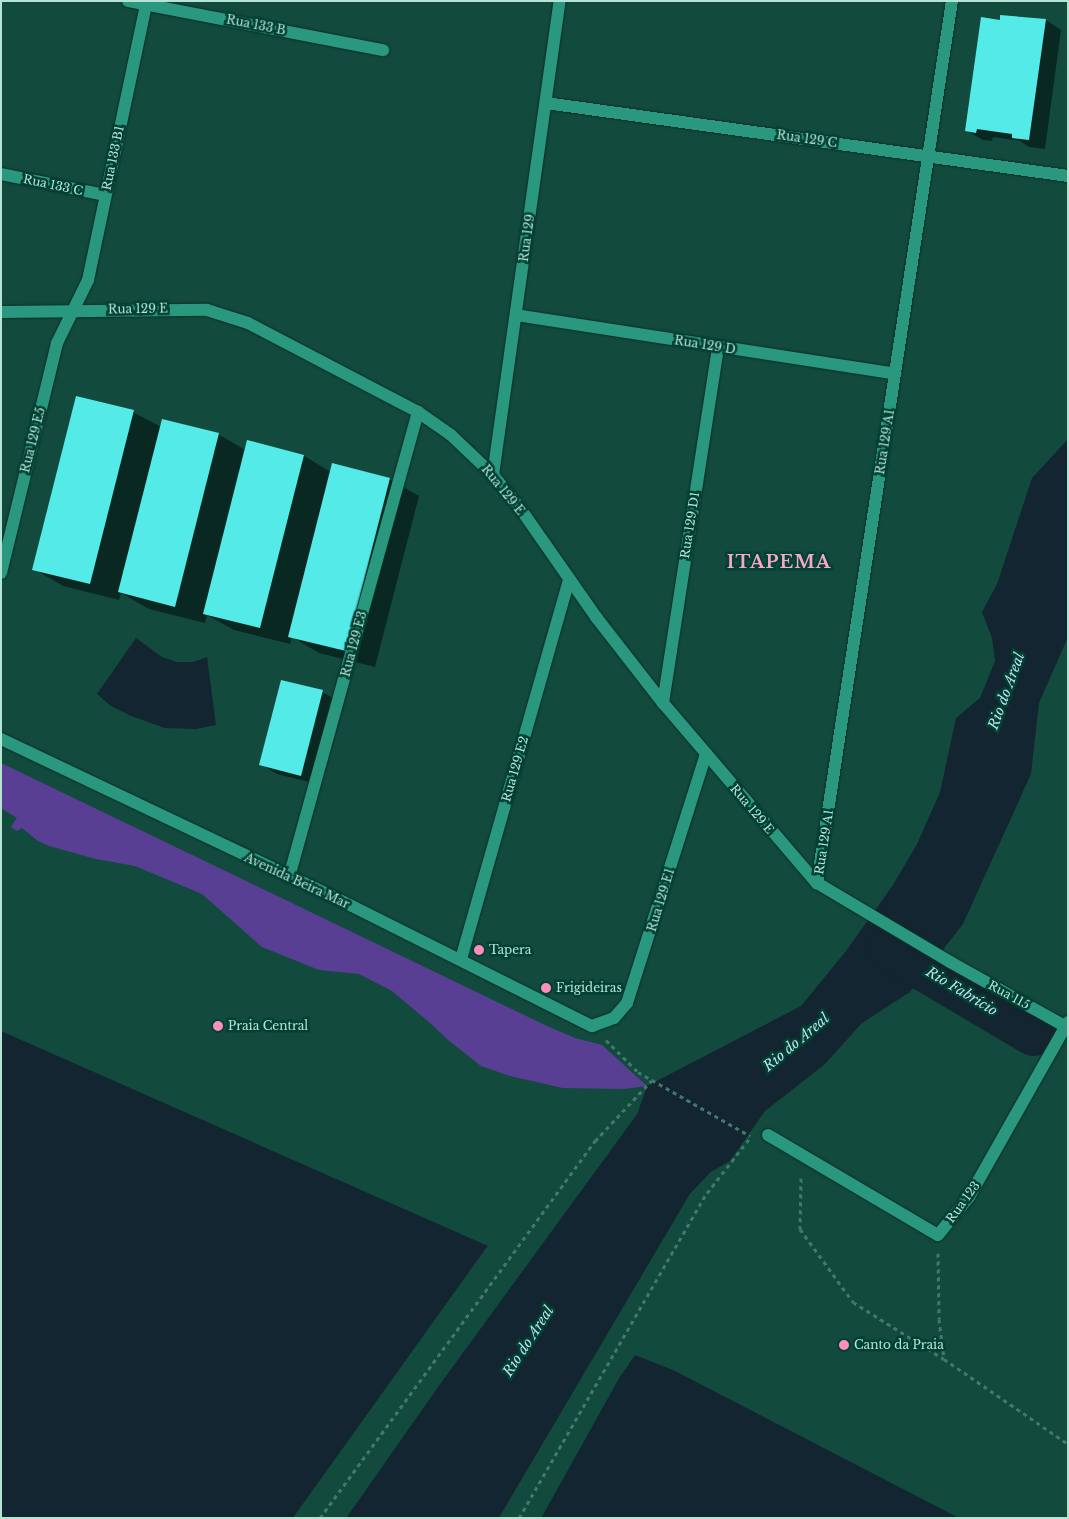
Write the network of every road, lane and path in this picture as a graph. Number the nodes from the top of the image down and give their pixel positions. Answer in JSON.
{"nodes":[{"id":1,"x":128,"y":1,"type":"edge"},
{"id":2,"x":560,"y":1,"type":"edge"},
{"id":3,"x":952,"y":1,"type":"edge"},
{"id":4,"x":146,"y":5,"type":"junction"},
{"id":5,"x":384,"y":50,"type":"dead end"},
{"id":6,"x":546,"y":103,"type":"junction"},
{"id":7,"x":928,"y":156,"type":"junction"},
{"id":8,"x":1,"y":174,"type":"edge"},
{"id":9,"x":1068,"y":176,"type":"edge"},
{"id":10,"x":105,"y":195,"type":"junction"},
{"id":11,"x":74,"y":310,"type":"junction"},
{"id":12,"x":1,"y":312,"type":"edge"},
{"id":13,"x":516,"y":315,"type":"junction"},
{"id":14,"x":718,"y":346,"type":"junction"},
{"id":15,"x":895,"y":374,"type":"junction"},
{"id":16,"x":418,"y":412,"type":"junction"},
{"id":17,"x":493,"y":475,"type":"junction"},
{"id":18,"x":1,"y":573,"type":"edge"},
{"id":19,"x":569,"y":579,"type":"junction"},
{"id":20,"x":663,"y":703,"type":"junction"},
{"id":21,"x":1,"y":739,"type":"edge"},
{"id":22,"x":706,"y":754,"type":"junction"},
{"id":23,"x":289,"y":877,"type":"junction"},
{"id":24,"x":818,"y":883,"type":"junction"},
{"id":25,"x":863,"y":910,"type":"joint"},
{"id":26,"x":461,"y":959,"type":"junction"},
{"id":27,"x":1067,"y":1025,"type":"edge"},
{"id":28,"x":592,"y":1026,"type":"junction"},
{"id":29,"x":652,"y":1080,"type":"junction"},
{"id":30,"x":768,"y":1134,"type":"dead end"},
{"id":31,"x":802,"y":1154,"type":"junction"},
{"id":32,"x":938,"y":1234,"type":"junction"},
{"id":33,"x":944,"y":1359,"type":"junction"},
{"id":34,"x":1068,"y":1444,"type":"edge"},
{"id":35,"x":320,"y":1518,"type":"edge"},
{"id":36,"x":519,"y":1518,"type":"edge"}],
"edges":[{"from":1,"to":4,"type":"street","name":"Rua 133 B"},
{"from":2,"to":6,"type":"street","name":"Rua 129"},
{"from":3,"to":7,"type":"street","name":"Rua 129 A1"},
{"from":4,"to":5,"type":"street","name":"Rua 133 B"},
{"from":4,"to":10,"type":"street","name":"Rua 133 B1"},
{"from":6,"to":7,"type":"street","name":"Rua 129 C"},
{"from":6,"to":13,"type":"street","name":"Rua 129"},
{"from":7,"to":9,"type":"street","name":"Rua 129 C"},
{"from":7,"to":15,"type":"street","name":"Rua 129 A1"},
{"from":8,"to":10,"type":"street","name":"Rua 133 C"},
{"from":10,"to":11,"type":"street","name":"Rua 133 B1"},
{"from":11,"to":12,"type":"street","name":"Rua 129 E"},
{"from":11,"to":16,"type":"street","name":"Rua 129 E"},
{"from":11,"to":18,"type":"street","name":"Rua 129 E5"},
{"from":13,"to":14,"type":"street","name":"Rua 129 D"},
{"from":13,"to":17,"type":"street","name":"Rua 129"},
{"from":14,"to":15,"type":"street","name":"Rua 129 D"},
{"from":14,"to":20,"type":"street","name":"Rua 129 D1"},
{"from":15,"to":24,"type":"street","name":"Rua 129 A1"},
{"from":16,"to":17,"type":"street","name":"Rua 129 E"},
{"from":16,"to":23,"type":"street","name":"Rua 129 E3"},
{"from":17,"to":19,"type":"street","name":"Rua 129 E"},
{"from":19,"to":20,"type":"street","name":"Rua 129 E"},
{"from":19,"to":26,"type":"street","name":"Rua 129 E2"},
{"from":20,"to":22,"type":"street","name":"Rua 129 E"},
{"from":21,"to":23,"type":"street","name":"Avenida Beira Mar"},
{"from":22,"to":24,"type":"street","name":"Rua 129 E"},
{"from":22,"to":28,"type":"street","name":"Rua 129 E1"},
{"from":23,"to":26,"type":"street","name":"Avenida Beira Mar"},
{"from":24,"to":25,"type":"street","name":"Rua 129 E"},
{"from":25,"to":27,"type":"street","name":"Rua 115"},
{"from":26,"to":28,"type":"street","name":"Avenida Beira Mar"},
{"from":27,"to":32,"type":"street","name":"Rua 123"},
{"from":28,"to":29,"type":"path"},
{"from":29,"to":35,"type":"path"},
{"from":29,"to":36,"type":"path"},
{"from":30,"to":31,"type":"street","name":"Rua 123"},
{"from":31,"to":32,"type":"street","name":"Rua 123"},
{"from":31,"to":33,"type":"path"},
{"from":32,"to":33,"type":"path"},
{"from":33,"to":34,"type":"path"}]}
